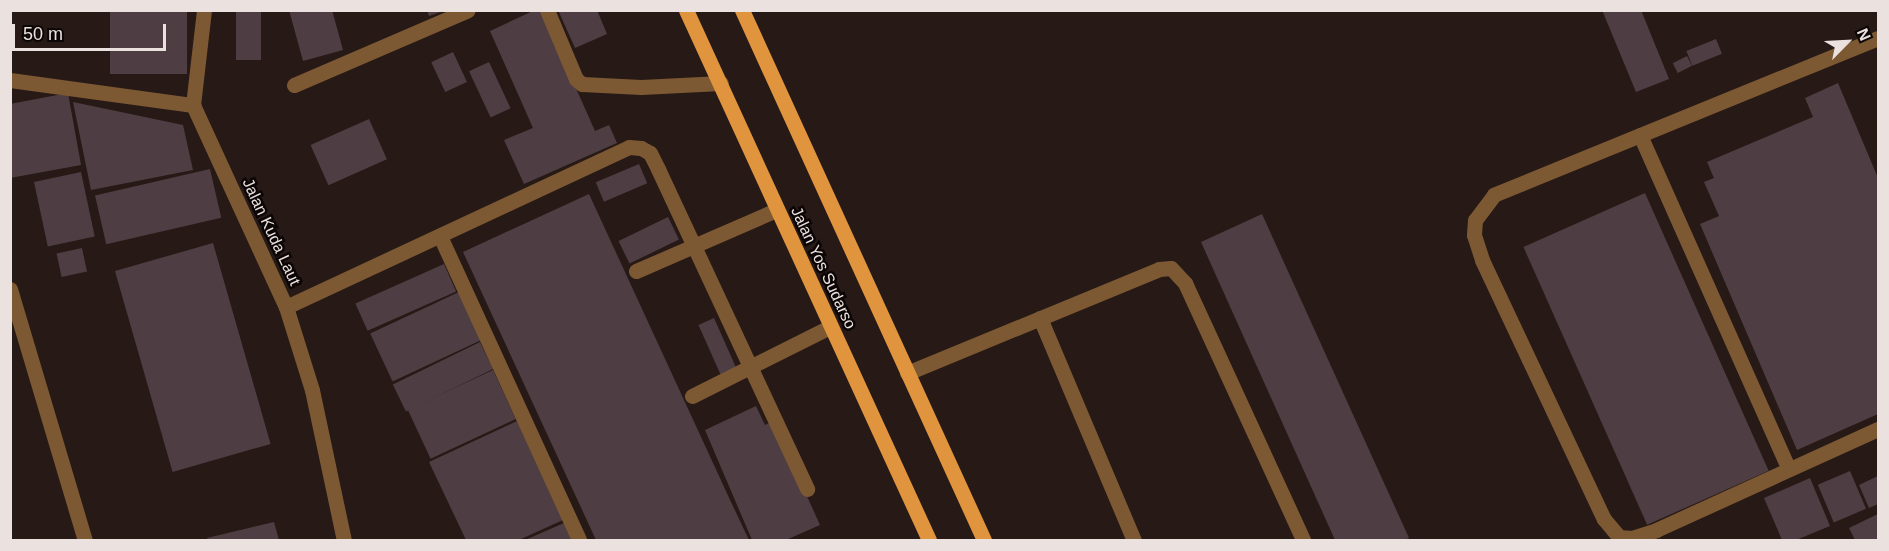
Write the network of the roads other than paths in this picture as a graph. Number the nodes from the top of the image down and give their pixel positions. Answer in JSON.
{"nodes":[{"id":1,"x":204,"y":10,"type":"edge"},
{"id":2,"x":468,"y":10,"type":"edge"},
{"id":3,"x":547,"y":10,"type":"edge"},
{"id":4,"x":686,"y":10,"type":"edge"},
{"id":5,"x":742,"y":10,"type":"edge"},
{"id":6,"x":1878,"y":38,"type":"edge"},
{"id":7,"x":10,"y":80,"type":"edge"},
{"id":8,"x":721,"y":83,"type":"junction"},
{"id":9,"x":294,"y":85,"type":"dead end"},
{"id":10,"x":193,"y":105,"type":"junction"},
{"id":11,"x":1640,"y":135,"type":"junction"},
{"id":12,"x":776,"y":210,"type":"junction"},
{"id":13,"x":440,"y":236,"type":"junction"},
{"id":14,"x":694,"y":246,"type":"junction"},
{"id":15,"x":636,"y":271,"type":"dead end"},
{"id":16,"x":10,"y":289,"type":"edge"},
{"id":17,"x":286,"y":307,"type":"junction"},
{"id":18,"x":1040,"y":318,"type":"junction"},
{"id":19,"x":830,"y":327,"type":"junction"},
{"id":20,"x":749,"y":367,"type":"junction"},
{"id":21,"x":907,"y":373,"type":"junction"},
{"id":22,"x":692,"y":396,"type":"dead end"},
{"id":23,"x":1878,"y":429,"type":"edge"},
{"id":24,"x":1788,"y":468,"type":"junction"},
{"id":25,"x":807,"y":489,"type":"dead end"},
{"id":26,"x":85,"y":540,"type":"edge"},
{"id":27,"x":344,"y":540,"type":"edge"},
{"id":28,"x":579,"y":540,"type":"edge"},
{"id":29,"x":929,"y":540,"type":"edge"},
{"id":30,"x":984,"y":540,"type":"edge"},
{"id":31,"x":1134,"y":540,"type":"edge"},
{"id":32,"x":1303,"y":540,"type":"edge"}],
"edges":[{"from":1,"to":10,"type":"lane"},
{"from":2,"to":9,"type":"lane"},
{"from":3,"to":8,"type":"lane"},
{"from":4,"to":8,"type":"main road","name":"Jalan Yos Sudarso"},
{"from":5,"to":21,"type":"main road","name":"Jalan Yos Sudarso"},
{"from":6,"to":11,"type":"lane"},
{"from":7,"to":10,"type":"lane"},
{"from":8,"to":12,"type":"main road","name":"Jalan Yos Sudarso"},
{"from":10,"to":17,"type":"lane","name":"Jalan Kuda Laut"},
{"from":11,"to":24,"type":"lane"},
{"from":11,"to":24,"type":"lane"},
{"from":12,"to":14,"type":"lane"},
{"from":12,"to":19,"type":"main road","name":"Jalan Yos Sudarso"},
{"from":13,"to":14,"type":"lane"},
{"from":13,"to":17,"type":"lane"},
{"from":13,"to":28,"type":"lane"},
{"from":14,"to":15,"type":"lane"},
{"from":14,"to":20,"type":"lane"},
{"from":16,"to":26,"type":"lane"},
{"from":17,"to":27,"type":"lane","name":"Jalan Kuda Laut"},
{"from":18,"to":21,"type":"lane"},
{"from":18,"to":31,"type":"lane"},
{"from":18,"to":32,"type":"lane"},
{"from":19,"to":20,"type":"lane"},
{"from":19,"to":29,"type":"main road","name":"Jalan Yos Sudarso"},
{"from":20,"to":22,"type":"lane"},
{"from":20,"to":25,"type":"lane"},
{"from":21,"to":30,"type":"main road","name":"Jalan Yos Sudarso"},
{"from":23,"to":24,"type":"lane"}]}
